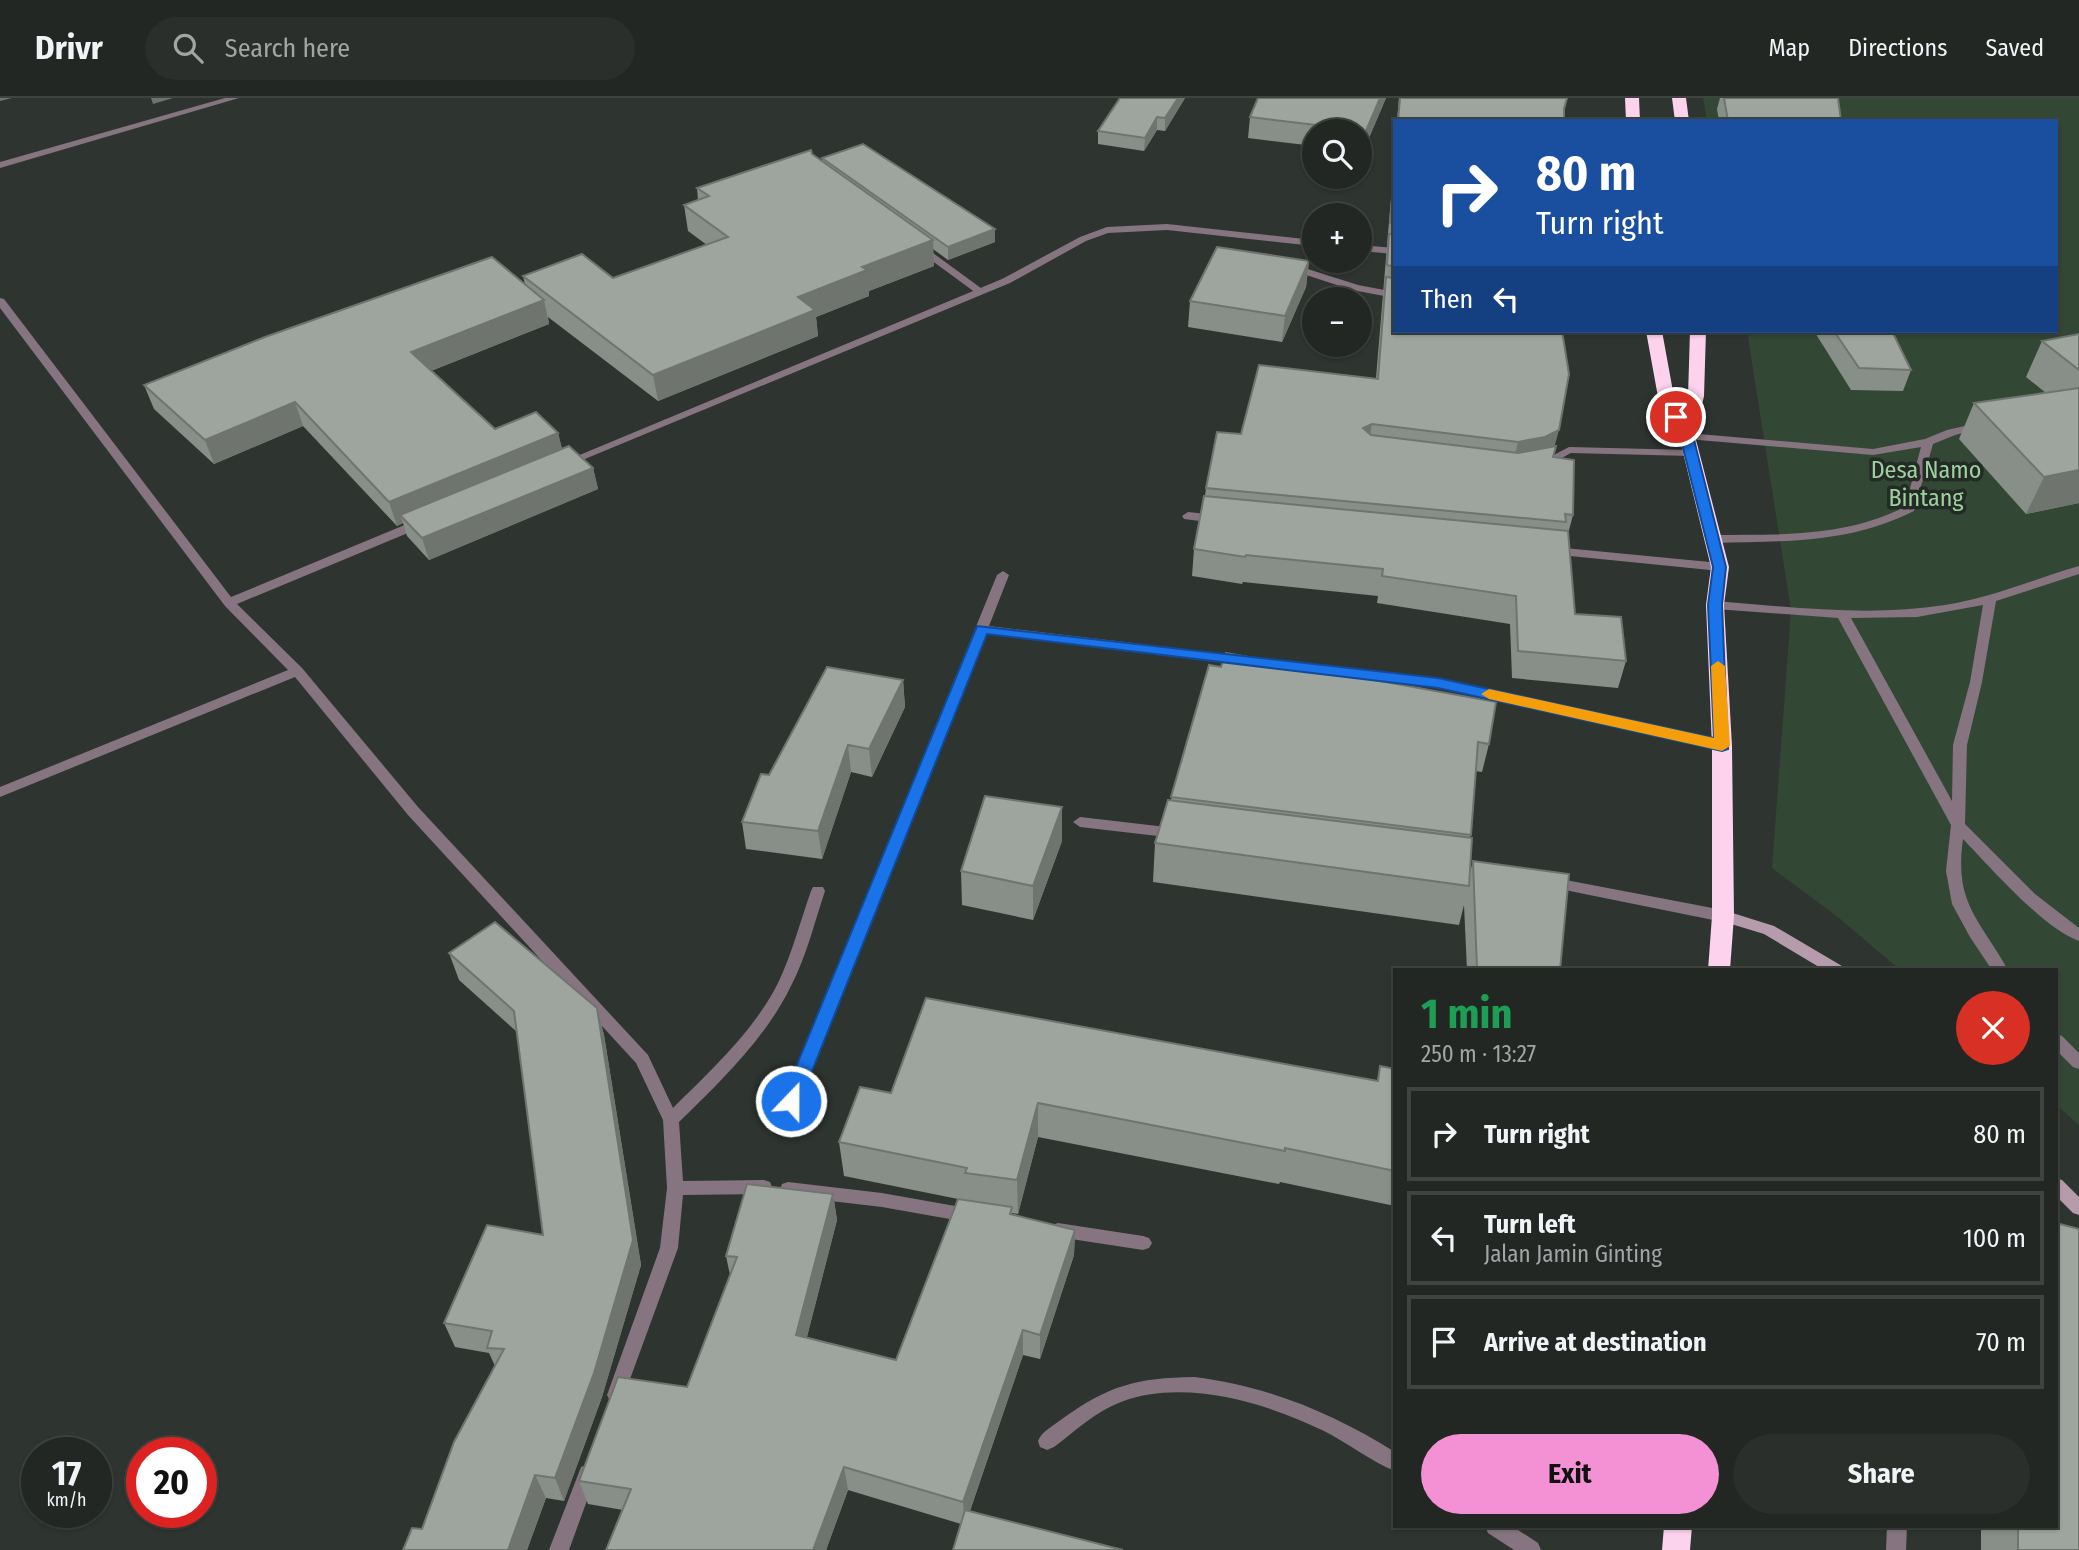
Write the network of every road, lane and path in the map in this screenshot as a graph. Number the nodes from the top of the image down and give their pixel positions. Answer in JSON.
{"nodes":[{"id":1,"x":235,"y":98,"type":"edge"},
{"id":2,"x":1632,"y":98,"type":"edge"},
{"id":3,"x":1679,"y":98,"type":"edge"},
{"id":4,"x":1633,"y":119,"type":"edge"},
{"id":5,"x":1682,"y":119,"type":"edge"},
{"id":6,"x":0,"y":165,"type":"edge"},
{"id":7,"x":905,"y":237,"type":"edge"},
{"id":8,"x":1302,"y":242,"type":"edge"},
{"id":9,"x":1372,"y":249,"type":"edge"},
{"id":10,"x":1393,"y":251,"type":"edge"},
{"id":11,"x":1280,"y":265,"type":"edge"},
{"id":12,"x":980,"y":291,"type":"junction"},
{"id":13,"x":1393,"y":295,"type":"edge"},
{"id":14,"x":0,"y":301,"type":"edge"},
{"id":15,"x":1654,"y":333,"type":"edge"},
{"id":16,"x":1698,"y":333,"type":"edge"},
{"id":17,"x":1991,"y":423,"type":"edge"},
{"id":18,"x":1928,"y":442,"type":"junction"},
{"id":19,"x":1689,"y":444,"type":"junction"},
{"id":20,"x":1524,"y":468,"type":"edge"},
{"id":21,"x":547,"y":471,"type":"edge"},
{"id":22,"x":1188,"y":516,"type":"dead end"},
{"id":23,"x":433,"y":518,"type":"edge"},
{"id":24,"x":1229,"y":520,"type":"edge"},
{"id":25,"x":1713,"y":539,"type":"junction"},
{"id":26,"x":1542,"y":550,"type":"edge"},
{"id":27,"x":1720,"y":567,"type":"junction"},
{"id":28,"x":2079,"y":570,"type":"edge"},
{"id":29,"x":1003,"y":575,"type":"dead end"},
{"id":30,"x":1990,"y":599,"type":"junction"},
{"id":31,"x":229,"y":603,"type":"junction"},
{"id":32,"x":1715,"y":605,"type":"junction"},
{"id":33,"x":1841,"y":612,"type":"junction"},
{"id":34,"x":982,"y":629,"type":"junction"},
{"id":35,"x":297,"y":671,"type":"junction"},
{"id":36,"x":1722,"y":746,"type":"junction"},
{"id":37,"x":0,"y":792,"type":"edge"},
{"id":38,"x":1080,"y":822,"type":"dead end"},
{"id":39,"x":1958,"y":825,"type":"junction"},
{"id":40,"x":1190,"y":835,"type":"edge"},
{"id":41,"x":1534,"y":880,"type":"edge"},
{"id":42,"x":818,"y":891,"type":"dead end"},
{"id":43,"x":1723,"y":916,"type":"junction"},
{"id":44,"x":2079,"y":935,"type":"edge"},
{"id":45,"x":1719,"y":968,"type":"edge"},
{"id":46,"x":1835,"y":968,"type":"edge"},
{"id":47,"x":2000,"y":968,"type":"edge"},
{"id":48,"x":2058,"y":1042,"type":"edge"},
{"id":49,"x":2079,"y":1063,"type":"edge"},
{"id":50,"x":791,"y":1101,"type":"dead end"},
{"id":51,"x":671,"y":1120,"type":"junction"},
{"id":52,"x":2058,"y":1187,"type":"edge"},
{"id":53,"x":675,"y":1188,"type":"junction"},
{"id":54,"x":2079,"y":1208,"type":"edge"},
{"id":55,"x":995,"y":1220,"type":"edge"},
{"id":56,"x":1034,"y":1226,"type":"edge"},
{"id":57,"x":1143,"y":1243,"type":"dead end"},
{"id":58,"x":610,"y":1412,"type":"edge"},
{"id":59,"x":1046,"y":1441,"type":"dead end"},
{"id":60,"x":596,"y":1450,"type":"edge"},
{"id":61,"x":1393,"y":1460,"type":"edge"},
{"id":62,"x":1498,"y":1528,"type":"edge"},
{"id":63,"x":1678,"y":1528,"type":"edge"},
{"id":64,"x":1897,"y":1528,"type":"edge"},
{"id":65,"x":559,"y":1550,"type":"edge"},
{"id":66,"x":1531,"y":1550,"type":"edge"},
{"id":67,"x":1676,"y":1550,"type":"edge"},
{"id":68,"x":1896,"y":1550,"type":"edge"}],
"edges":[{"from":1,"to":6,"type":"street"},
{"from":2,"to":4,"type":"highway"},
{"from":3,"to":5,"type":"highway"},
{"from":7,"to":12,"type":"street"},
{"from":8,"to":12,"type":"street"},
{"from":9,"to":10,"type":"street"},
{"from":11,"to":13,"type":"street"},
{"from":12,"to":21,"type":"street"},
{"from":14,"to":31,"type":"street"},
{"from":15,"to":19,"type":"highway"},
{"from":16,"to":19,"type":"highway"},
{"from":17,"to":18,"type":"street"},
{"from":18,"to":19,"type":"street"},
{"from":18,"to":25,"type":"street"},
{"from":19,"to":20,"type":"street"},
{"from":19,"to":25,"type":"highway"},
{"from":22,"to":24,"type":"street"},
{"from":23,"to":31,"type":"street"},
{"from":25,"to":27,"type":"highway"},
{"from":26,"to":27,"type":"street"},
{"from":27,"to":32,"type":"highway"},
{"from":28,"to":30,"type":"street"},
{"from":29,"to":34,"type":"street"},
{"from":30,"to":33,"type":"street"},
{"from":30,"to":39,"type":"street"},
{"from":31,"to":35,"type":"street"},
{"from":32,"to":33,"type":"street"},
{"from":32,"to":36,"type":"highway"},
{"from":33,"to":39,"type":"street"},
{"from":34,"to":36,"type":"street"},
{"from":34,"to":50,"type":"street"},
{"from":35,"to":37,"type":"street"},
{"from":35,"to":51,"type":"street"},
{"from":36,"to":43,"type":"highway"},
{"from":38,"to":40,"type":"street"},
{"from":39,"to":44,"type":"street"},
{"from":39,"to":47,"type":"street"},
{"from":41,"to":43,"type":"street"},
{"from":42,"to":51,"type":"street"},
{"from":43,"to":45,"type":"highway"},
{"from":43,"to":46,"type":"street"},
{"from":48,"to":49,"type":"street"},
{"from":51,"to":53,"type":"street"},
{"from":52,"to":54,"type":"street"},
{"from":53,"to":55,"type":"street"},
{"from":53,"to":58,"type":"street"},
{"from":56,"to":57,"type":"street"},
{"from":59,"to":61,"type":"street"},
{"from":60,"to":65,"type":"street"},
{"from":62,"to":66,"type":"street"},
{"from":63,"to":67,"type":"highway"},
{"from":64,"to":68,"type":"street"}]}
